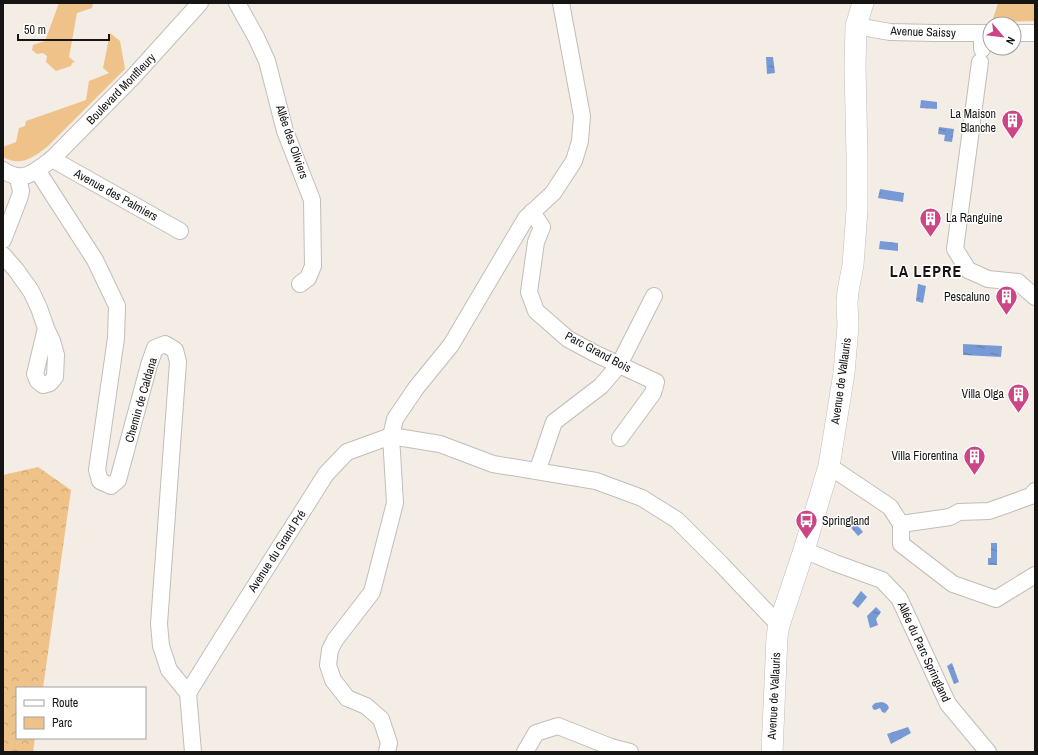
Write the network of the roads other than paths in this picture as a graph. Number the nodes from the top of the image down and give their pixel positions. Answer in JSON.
{"nodes":[{"id":1,"x":200,"y":3,"type":"edge"},
{"id":2,"x":237,"y":3,"type":"edge"},
{"id":3,"x":561,"y":3,"type":"edge"},
{"id":4,"x":863,"y":3,"type":"edge"},
{"id":5,"x":856,"y":26,"type":"junction"},
{"id":6,"x":1035,"y":32,"type":"edge"},
{"id":7,"x":982,"y":33,"type":"edge"},
{"id":8,"x":1022,"y":33,"type":"edge"},
{"id":9,"x":982,"y":51,"type":"edge"},
{"id":10,"x":52,"y":159,"type":"junction"},
{"id":11,"x":3,"y":170,"type":"edge"},
{"id":12,"x":37,"y":170,"type":"junction"},
{"id":13,"x":18,"y":178,"type":"junction"},
{"id":14,"x":532,"y":212,"type":"junction"},
{"id":15,"x":180,"y":231,"type":"dead end"},
{"id":16,"x":3,"y":240,"type":"edge"},
{"id":17,"x":3,"y":255,"type":"edge"},
{"id":18,"x":300,"y":284,"type":"dead end"},
{"id":19,"x":654,"y":296,"type":"dead end"},
{"id":20,"x":1035,"y":297,"type":"edge"},
{"id":21,"x":46,"y":328,"type":"dead end"},
{"id":22,"x":619,"y":365,"type":"junction"},
{"id":23,"x":391,"y":436,"type":"junction"},
{"id":24,"x":620,"y":438,"type":"dead end"},
{"id":25,"x":539,"y":466,"type":"dead end"},
{"id":26,"x":829,"y":466,"type":"junction"},
{"id":27,"x":1035,"y":491,"type":"edge"},
{"id":28,"x":901,"y":524,"type":"junction"},
{"id":29,"x":804,"y":550,"type":"junction"},
{"id":30,"x":1035,"y":575,"type":"edge"},
{"id":31,"x":779,"y":625,"type":"junction"},
{"id":32,"x":188,"y":693,"type":"junction"},
{"id":33,"x":193,"y":752,"type":"edge"},
{"id":34,"x":387,"y":752,"type":"edge"},
{"id":35,"x":525,"y":752,"type":"edge"},
{"id":36,"x":630,"y":752,"type":"edge"},
{"id":37,"x":772,"y":752,"type":"edge"},
{"id":38,"x":988,"y":752,"type":"edge"}],
"edges":[{"from":1,"to":10,"type":"street","name":"Boulevard Montfleury"},
{"from":2,"to":18,"type":"street","name":"Allée des Oliviers"},
{"from":3,"to":14,"type":"street"},
{"from":4,"to":5,"type":"main road","name":"Avenue de Vallauris"},
{"from":5,"to":7,"type":"street","name":"Avenue Saissy"},
{"from":5,"to":26,"type":"main road","name":"Avenue de Vallauris"},
{"from":6,"to":8,"type":"street"},
{"from":9,"to":20,"type":"street"},
{"from":10,"to":12,"type":"street","name":"Boulevard Montfleury"},
{"from":10,"to":15,"type":"street","name":"Avenue des Palmiers"},
{"from":11,"to":13,"type":"street"},
{"from":12,"to":13,"type":"street","name":"Boulevard Montfleury"},
{"from":12,"to":32,"type":"street","name":"Chemin de Caldana"},
{"from":13,"to":16,"type":"street"},
{"from":14,"to":22,"type":"street","name":"Parc Grand Bois"},
{"from":14,"to":23,"type":"street"},
{"from":17,"to":21,"type":"street"},
{"from":19,"to":22,"type":"street"},
{"from":22,"to":24,"type":"street","name":"Parc Grand Bois"},
{"from":22,"to":25,"type":"street"},
{"from":23,"to":31,"type":"street"},
{"from":23,"to":32,"type":"street","name":"Avenue du Grand Pré"},
{"from":23,"to":34,"type":"street"},
{"from":26,"to":28,"type":"street"},
{"from":26,"to":29,"type":"main road","name":"Avenue de Vallauris"},
{"from":27,"to":28,"type":"street"},
{"from":28,"to":30,"type":"street"},
{"from":29,"to":31,"type":"main road","name":"Avenue de Vallauris"},
{"from":29,"to":38,"type":"street","name":"Allée du Parc Springland"},
{"from":31,"to":37,"type":"main road","name":"Avenue de Vallauris"},
{"from":32,"to":33,"type":"street"},
{"from":35,"to":36,"type":"street"}]}
